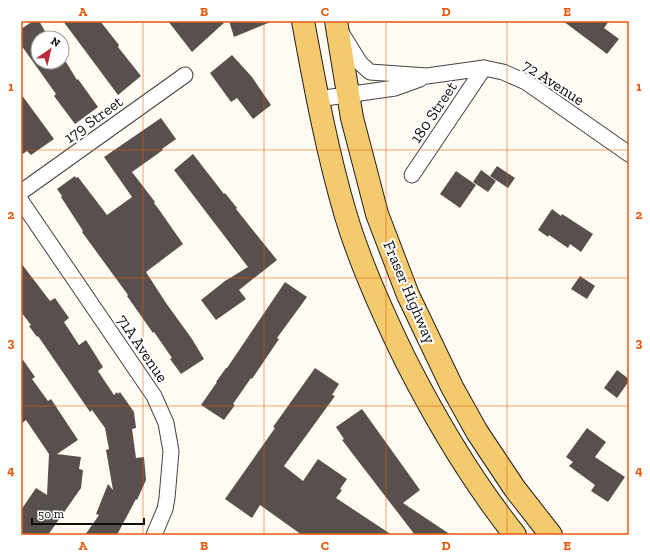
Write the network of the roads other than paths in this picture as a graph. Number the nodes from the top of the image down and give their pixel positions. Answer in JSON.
{"nodes":[{"id":1,"x":303,"y":21,"type":"edge"},
{"id":2,"x":337,"y":24,"type":"edge"},
{"id":3,"x":484,"y":68,"type":"junction"},
{"id":4,"x":185,"y":75,"type":"dead end"},
{"id":5,"x":427,"y":76,"type":"junction"},
{"id":6,"x":348,"y":94,"type":"junction"},
{"id":7,"x":318,"y":99,"type":"junction"},
{"id":8,"x":629,"y":154,"type":"edge"},
{"id":9,"x":412,"y":175,"type":"dead end"},
{"id":10,"x":21,"y":192,"type":"edge"},
{"id":11,"x":21,"y":201,"type":"edge"},
{"id":12,"x":154,"y":535,"type":"edge"},
{"id":13,"x":515,"y":535,"type":"edge"},
{"id":14,"x":551,"y":535,"type":"edge"}],
"edges":[{"from":1,"to":7,"type":"main road","name":"Fraser Highway"},
{"from":2,"to":5,"type":"street","name":"72 Avenue"},
{"from":2,"to":6,"type":"main road","name":"Fraser Highway"},
{"from":3,"to":5,"type":"street","name":"72 Avenue"},
{"from":3,"to":8,"type":"street","name":"72 Avenue"},
{"from":3,"to":9,"type":"street","name":"180 Street"},
{"from":4,"to":10,"type":"street","name":"179 Street"},
{"from":5,"to":6,"type":"street","name":"72 Avenue"},
{"from":6,"to":7,"type":"street","name":"72 Avenue"},
{"from":6,"to":14,"type":"main road","name":"Fraser Highway"},
{"from":7,"to":13,"type":"main road","name":"Fraser Highway"},
{"from":11,"to":12,"type":"street","name":"71A Avenue"}]}
